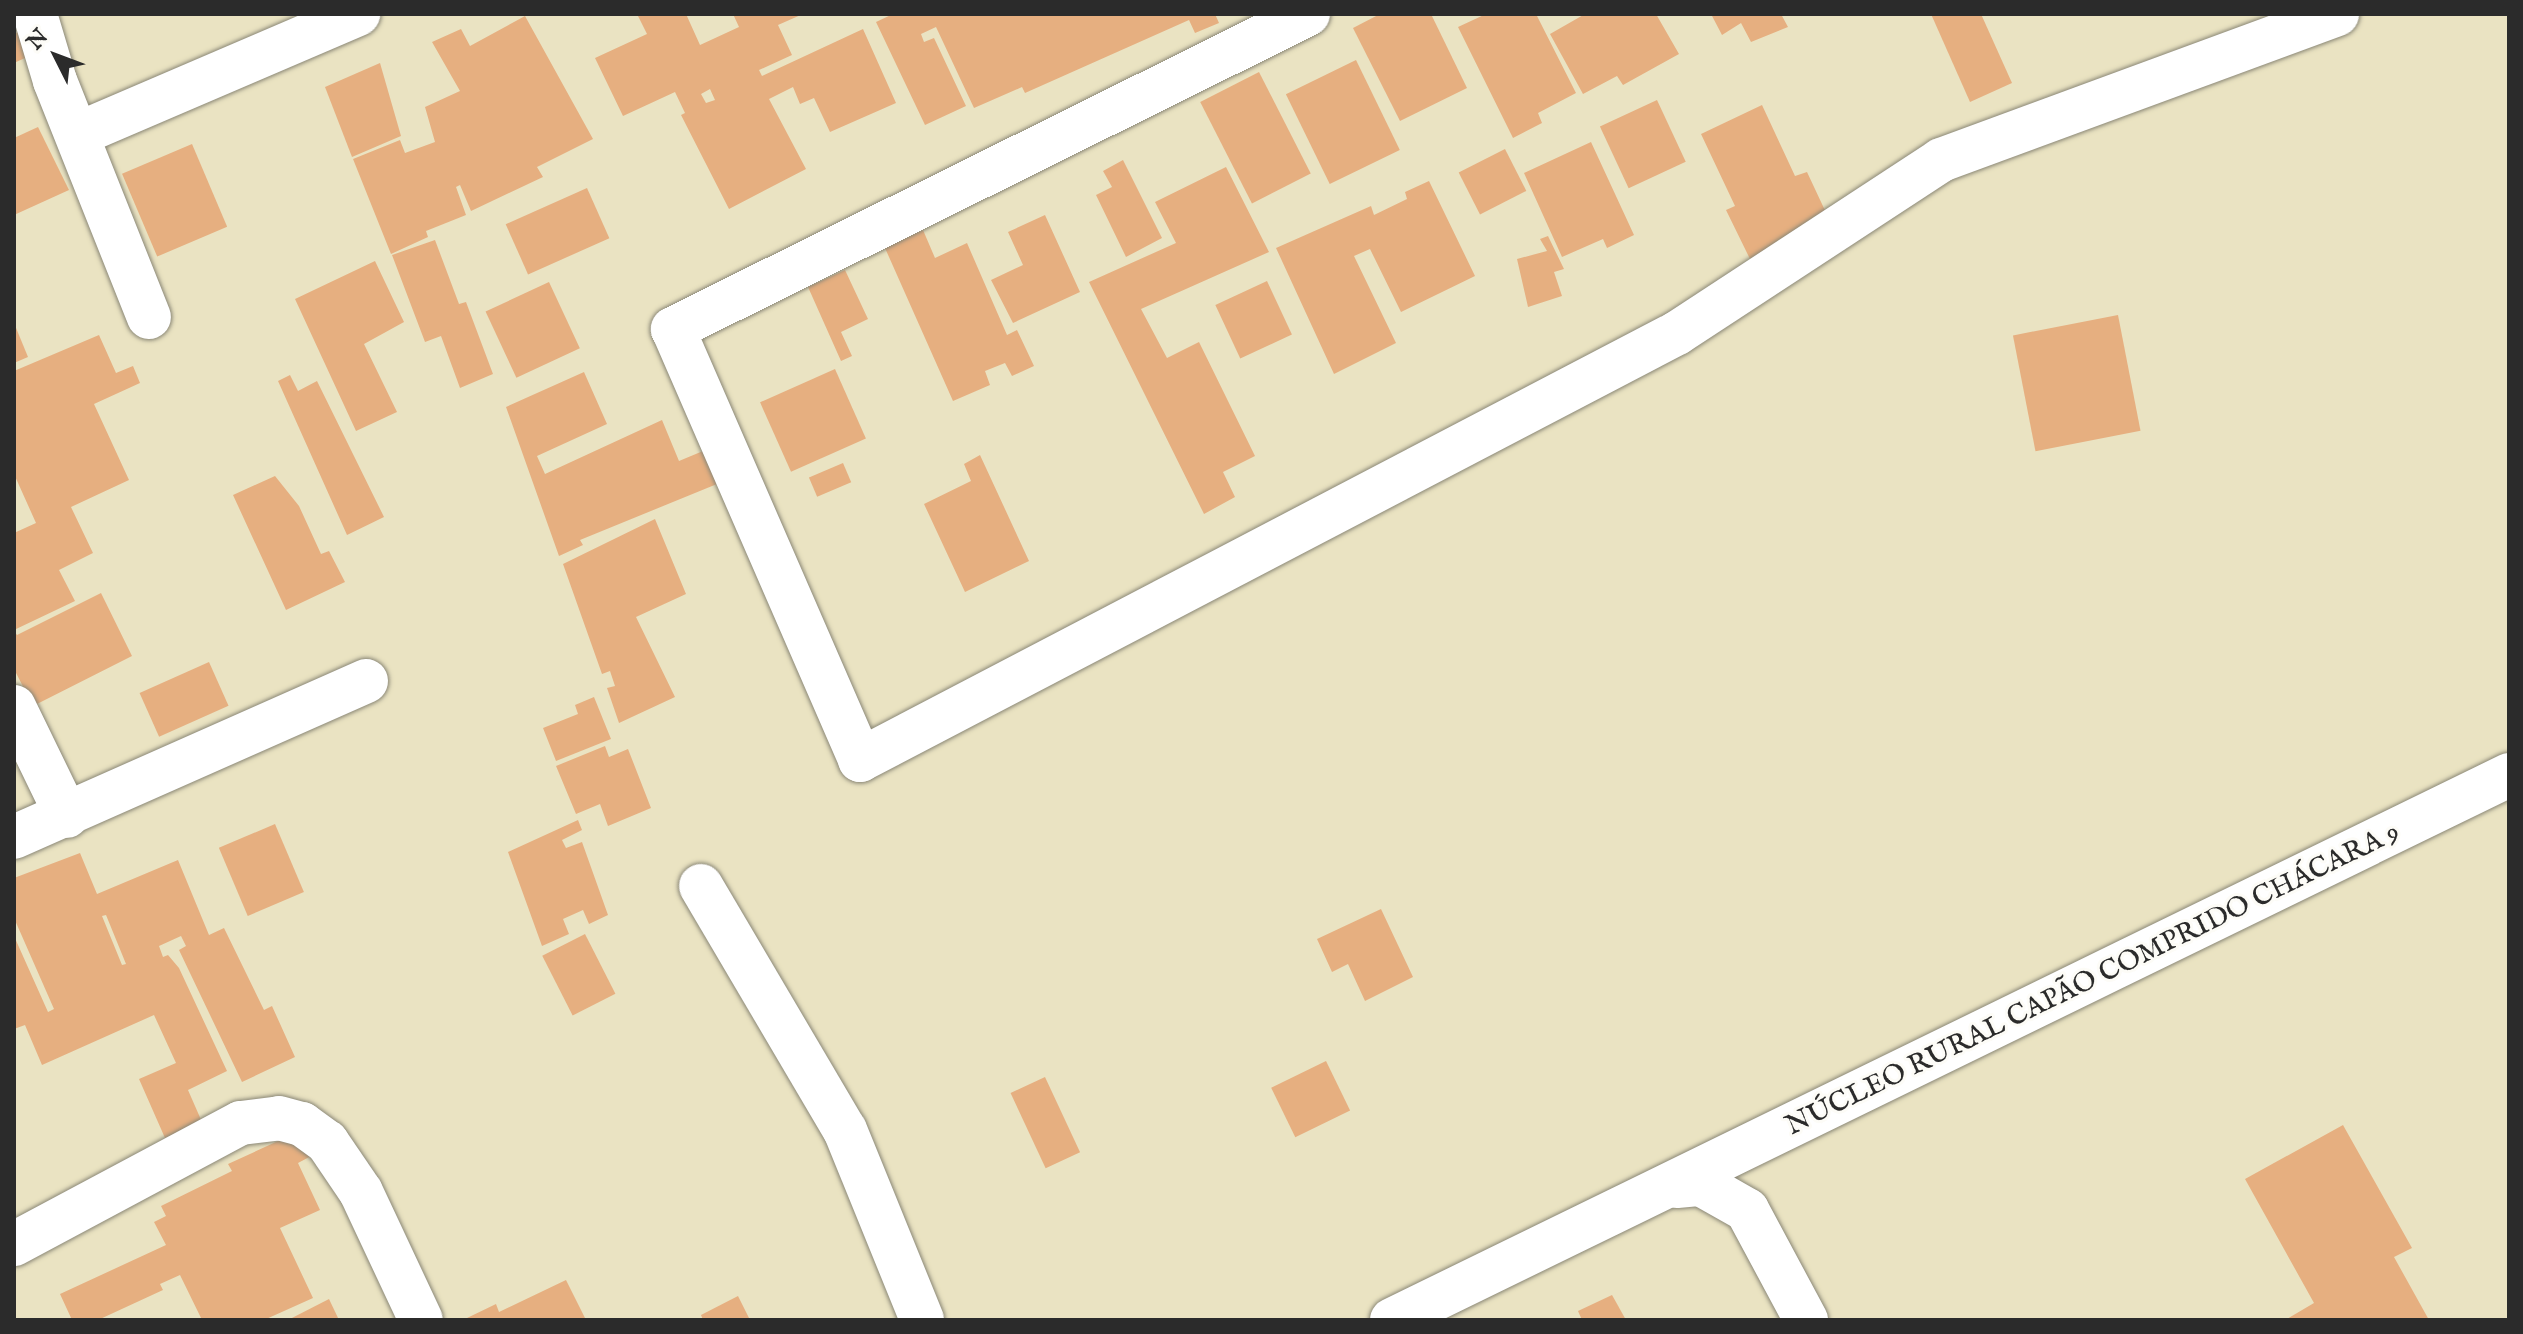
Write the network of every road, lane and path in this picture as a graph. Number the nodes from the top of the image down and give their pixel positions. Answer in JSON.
{"nodes":[{"id":1,"x":35,"y":14,"type":"edge"},
{"id":2,"x":358,"y":14,"type":"edge"},
{"id":3,"x":1308,"y":14,"type":"edge"},
{"id":4,"x":2337,"y":14,"type":"edge"},
{"id":5,"x":313,"y":24,"type":"edge"},
{"id":6,"x":78,"y":134,"type":"junction"},
{"id":7,"x":149,"y":317,"type":"dead end"},
{"id":8,"x":366,"y":681,"type":"dead end"},
{"id":9,"x":14,"y":707,"type":"edge"},
{"id":10,"x":2509,"y":775,"type":"edge"},
{"id":11,"x":67,"y":816,"type":"junction"},
{"id":12,"x":14,"y":837,"type":"edge"},
{"id":13,"x":701,"y":886,"type":"dead end"},
{"id":14,"x":1677,"y":1186,"type":"junction"},
{"id":15,"x":14,"y":1244,"type":"edge"},
{"id":16,"x":421,"y":1320,"type":"edge"},
{"id":17,"x":922,"y":1320,"type":"edge"},
{"id":18,"x":1392,"y":1320,"type":"edge"},
{"id":19,"x":1806,"y":1320,"type":"edge"}],
"edges":[{"from":1,"to":6,"type":"street"},
{"from":2,"to":5,"type":"street"},
{"from":3,"to":4,"type":"street"},
{"from":5,"to":6,"type":"street"},
{"from":6,"to":7,"type":"street"},
{"from":8,"to":11,"type":"street"},
{"from":9,"to":11,"type":"street"},
{"from":10,"to":14,"type":"street","name":"NÚCLEO RURAL CAPÃO COMPRIDO CHÁCARA 9"},
{"from":11,"to":12,"type":"street"},
{"from":13,"to":17,"type":"street"},
{"from":14,"to":18,"type":"street","name":"NÚCLEO RURAL CAPÃO COMPRIDO CHÁCARA 9"},
{"from":14,"to":19,"type":"street"},
{"from":15,"to":16,"type":"street"}]}
